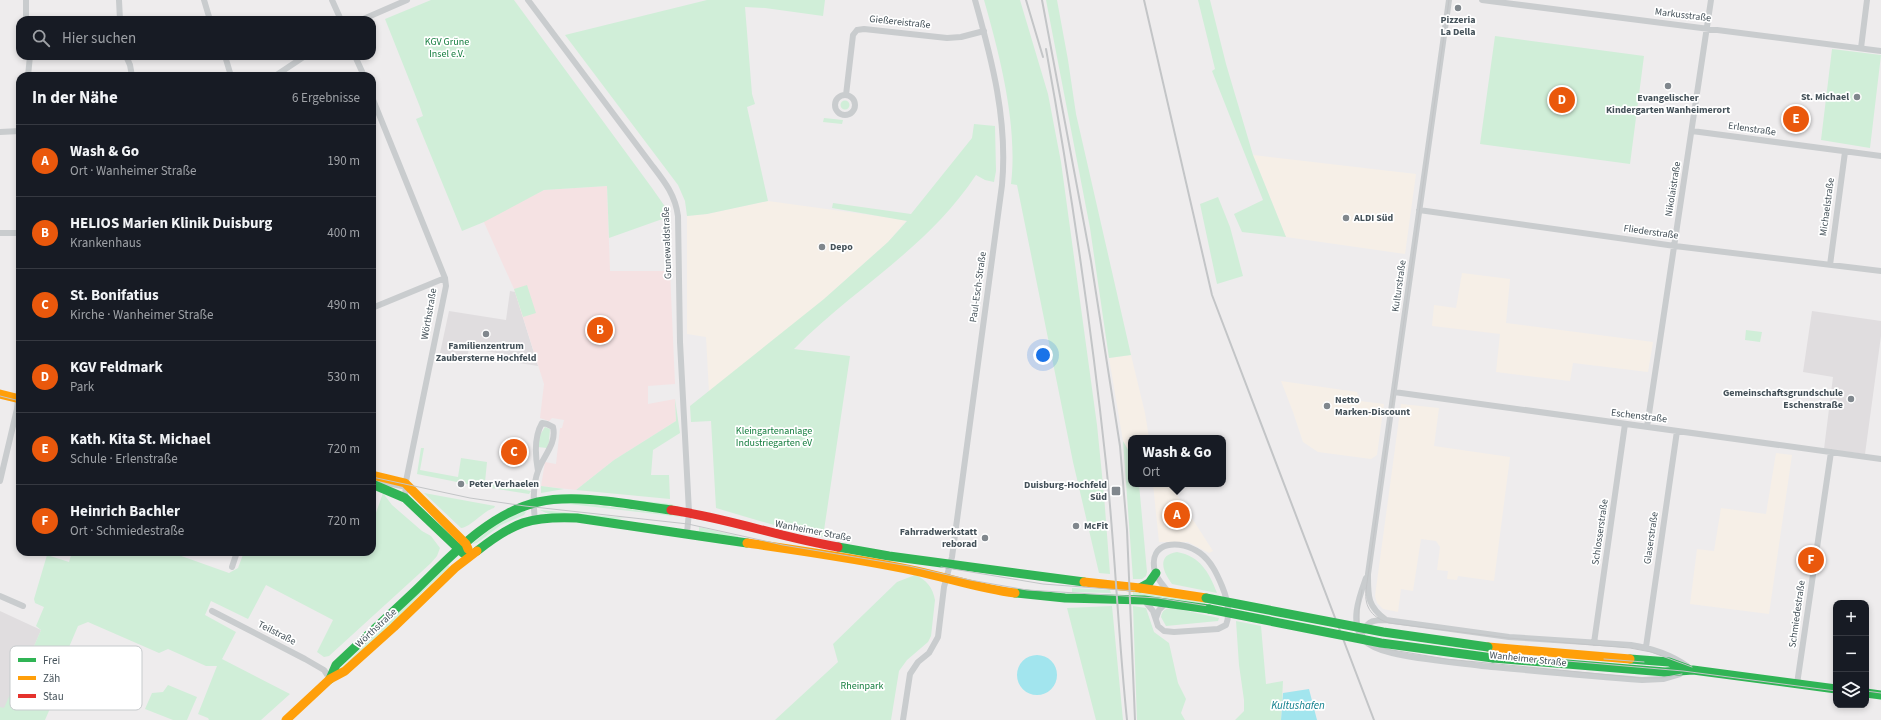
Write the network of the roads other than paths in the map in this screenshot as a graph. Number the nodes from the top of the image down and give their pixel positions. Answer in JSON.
{"nodes":[{"id":1,"x":26,"y":0,"type":"edge"},
{"id":2,"x":119,"y":0,"type":"edge"},
{"id":3,"x":204,"y":0,"type":"edge"},
{"id":4,"x":332,"y":0,"type":"edge"},
{"id":5,"x":407,"y":0,"type":"edge"},
{"id":6,"x":529,"y":0,"type":"edge"},
{"id":7,"x":975,"y":0,"type":"edge"},
{"id":8,"x":1449,"y":0,"type":"edge"},
{"id":9,"x":1482,"y":0,"type":"edge"},
{"id":10,"x":1711,"y":0,"type":"edge"},
{"id":11,"x":1867,"y":0,"type":"edge"},
{"id":12,"x":26,"y":16,"type":"edge"},
{"id":13,"x":120,"y":16,"type":"edge"},
{"id":14,"x":209,"y":16,"type":"edge"},
{"id":15,"x":339,"y":16,"type":"edge"},
{"id":16,"x":370,"y":16,"type":"edge"},
{"id":17,"x":1707,"y":28,"type":"junction"},
{"id":18,"x":984,"y":31,"type":"junction"},
{"id":19,"x":1861,"y":48,"type":"junction"},
{"id":20,"x":1881,"y":51,"type":"edge"},
{"id":21,"x":30,"y":60,"type":"edge"},
{"id":22,"x":128,"y":60,"type":"edge"},
{"id":23,"x":226,"y":60,"type":"edge"},
{"id":24,"x":299,"y":60,"type":"edge"},
{"id":25,"x":357,"y":60,"type":"edge"},
{"id":26,"x":28,"y":72,"type":"edge"},
{"id":27,"x":131,"y":72,"type":"edge"},
{"id":28,"x":230,"y":72,"type":"edge"},
{"id":29,"x":281,"y":72,"type":"edge"},
{"id":30,"x":362,"y":72,"type":"edge"},
{"id":31,"x":846,"y":95,"type":"dead end"},
{"id":32,"x":376,"y":107,"type":"edge"},
{"id":33,"x":16,"y":131,"type":"edge"},
{"id":34,"x":1692,"y":131,"type":"junction"},
{"id":35,"x":0,"y":132,"type":"edge"},
{"id":36,"x":1845,"y":152,"type":"junction"},
{"id":37,"x":1881,"y":156,"type":"edge"},
{"id":38,"x":1419,"y":210,"type":"junction"},
{"id":39,"x":16,"y":233,"type":"edge"},
{"id":40,"x":0,"y":234,"type":"edge"},
{"id":41,"x":1675,"y":246,"type":"junction"},
{"id":42,"x":1830,"y":265,"type":"junction"},
{"id":43,"x":1881,"y":271,"type":"edge"},
{"id":44,"x":444,"y":278,"type":"junction"},
{"id":45,"x":376,"y":306,"type":"edge"},
{"id":46,"x":1394,"y":392,"type":"junction"},
{"id":47,"x":0,"y":394,"type":"edge"},
{"id":48,"x":16,"y":398,"type":"edge"},
{"id":49,"x":16,"y":412,"type":"edge"},
{"id":50,"x":1625,"y":424,"type":"junction"},
{"id":51,"x":1647,"y":427,"type":"junction"},
{"id":52,"x":1677,"y":431,"type":"junction"},
{"id":53,"x":1831,"y":452,"type":"junction"},
{"id":54,"x":1881,"y":459,"type":"edge"},
{"id":55,"x":538,"y":471,"type":"junction"},
{"id":56,"x":376,"y":476,"type":"edge"},
{"id":57,"x":0,"y":481,"type":"edge"},
{"id":58,"x":376,"y":481,"type":"edge"},
{"id":59,"x":406,"y":483,"type":"junction"},
{"id":60,"x":376,"y":486,"type":"edge"},
{"id":61,"x":405,"y":498,"type":"junction"},
{"id":62,"x":533,"y":504,"type":"junction"},
{"id":63,"x":690,"y":512,"type":"junction"},
{"id":64,"x":535,"y":519,"type":"junction"},
{"id":65,"x":687,"y":533,"type":"junction"},
{"id":66,"x":466,"y":544,"type":"junction"},
{"id":67,"x":459,"y":550,"type":"junction"},
{"id":68,"x":236,"y":556,"type":"edge"},
{"id":69,"x":470,"y":556,"type":"junction"},
{"id":70,"x":950,"y":564,"type":"junction"},
{"id":71,"x":232,"y":567,"type":"dead end"},
{"id":72,"x":1156,"y":573,"type":"junction"},
{"id":73,"x":1368,"y":574,"type":"junction"},
{"id":74,"x":946,"y":579,"type":"junction"},
{"id":75,"x":1140,"y":588,"type":"junction"},
{"id":76,"x":1168,"y":592,"type":"junction"},
{"id":77,"x":0,"y":596,"type":"edge"},
{"id":78,"x":1144,"y":600,"type":"junction"},
{"id":79,"x":1166,"y":603,"type":"junction"},
{"id":80,"x":23,"y":606,"type":"dead end"},
{"id":81,"x":212,"y":611,"type":"dead end"},
{"id":82,"x":1156,"y":618,"type":"junction"},
{"id":83,"x":1386,"y":620,"type":"junction"},
{"id":84,"x":1364,"y":640,"type":"junction"},
{"id":85,"x":1594,"y":643,"type":"junction"},
{"id":86,"x":1646,"y":647,"type":"junction"},
{"id":87,"x":1693,"y":670,"type":"junction"},
{"id":88,"x":330,"y":679,"type":"junction"},
{"id":89,"x":1797,"y":684,"type":"junction"},
{"id":90,"x":1833,"y":689,"type":"edge"},
{"id":91,"x":1869,"y":693,"type":"edge"},
{"id":92,"x":1881,"y":695,"type":"edge"},
{"id":93,"x":286,"y":720,"type":"edge"},
{"id":94,"x":903,"y":720,"type":"edge"}],
"edges":[{"from":1,"to":12,"type":"street"},
{"from":2,"to":13,"type":"street"},
{"from":3,"to":14,"type":"street"},
{"from":4,"to":15,"type":"street"},
{"from":5,"to":16,"type":"street"},
{"from":6,"to":63,"type":"street","name":"Grunewaldstraße"},
{"from":7,"to":18,"type":"street","name":"Paul-Esch-Straße"},
{"from":8,"to":38,"type":"street","name":"Kulturstraße"},
{"from":9,"to":17,"type":"street","name":"Markusstraße"},
{"from":10,"to":17,"type":"street","name":"Nikolaistraße"},
{"from":11,"to":19,"type":"street"},
{"from":17,"to":19,"type":"street","name":"Markusstraße"},
{"from":17,"to":34,"type":"street","name":"Nikolaistraße"},
{"from":18,"to":31,"type":"street","name":"Gießereistraße"},
{"from":18,"to":70,"type":"street","name":"Paul-Esch-Straße"},
{"from":19,"to":20,"type":"street","name":"Markusstraße"},
{"from":21,"to":26,"type":"street"},
{"from":22,"to":27,"type":"street"},
{"from":23,"to":28,"type":"street"},
{"from":24,"to":29,"type":"street"},
{"from":25,"to":30,"type":"street"},
{"from":32,"to":44,"type":"street","name":"Wörthstraße"},
{"from":33,"to":35,"type":"street"},
{"from":34,"to":36,"type":"street","name":"Erlenstraße"},
{"from":34,"to":41,"type":"street","name":"Nikolaistraße"},
{"from":36,"to":37,"type":"street","name":"Erlenstraße"},
{"from":36,"to":42,"type":"street","name":"Michaelstraße"},
{"from":38,"to":41,"type":"street","name":"Fliederstraße"},
{"from":38,"to":46,"type":"street","name":"Kulturstraße"},
{"from":39,"to":40,"type":"street"},
{"from":41,"to":42,"type":"street","name":"Fliederstraße"},
{"from":41,"to":51,"type":"street","name":"Nikolaistraße"},
{"from":42,"to":43,"type":"street","name":"Fliederstraße"},
{"from":44,"to":45,"type":"street"},
{"from":44,"to":59,"type":"street","name":"Wörthstraße"},
{"from":46,"to":50,"type":"street","name":"Eschenstraße"},
{"from":46,"to":73,"type":"street","name":"Kulturstraße"},
{"from":47,"to":48,"type":"street"},
{"from":49,"to":57,"type":"street"},
{"from":50,"to":51,"type":"street","name":"Eschenstraße"},
{"from":50,"to":85,"type":"street","name":"Schlosserstraße"},
{"from":51,"to":52,"type":"street","name":"Eschenstraße"},
{"from":52,"to":53,"type":"street","name":"Eschenstraße"},
{"from":52,"to":86,"type":"street","name":"Glaserstraße"},
{"from":53,"to":54,"type":"street","name":"Eschenstraße"},
{"from":53,"to":89,"type":"street","name":"Schmiedestraße"},
{"from":55,"to":55,"type":"street"},
{"from":55,"to":62,"type":"street"},
{"from":56,"to":59,"type":"street"},
{"from":58,"to":59,"type":"street"},
{"from":59,"to":61,"type":"street","name":"Wörthstraße"},
{"from":59,"to":66,"type":"street"},
{"from":60,"to":61,"type":"street"},
{"from":61,"to":67,"type":"street"},
{"from":62,"to":63,"type":"street","name":"Wanheimer Straße"},
{"from":62,"to":64,"type":"street"},
{"from":62,"to":66,"type":"street","name":"Wanheimer Straße"},
{"from":63,"to":65,"type":"street","name":"Grunewaldstraße"},
{"from":63,"to":70,"type":"street","name":"Wanheimer Straße"},
{"from":64,"to":65,"type":"street","name":"Wanheimer Straße"},
{"from":64,"to":69,"type":"street","name":"Wanheimer Straße"},
{"from":65,"to":74,"type":"street","name":"Wanheimer Straße"},
{"from":66,"to":67,"type":"street","name":"Wanheimer Straße"},
{"from":66,"to":69,"type":"street"},
{"from":67,"to":69,"type":"street"},
{"from":67,"to":88,"type":"street","name":"Wörthstraße"},
{"from":68,"to":71,"type":"street"},
{"from":69,"to":88,"type":"street","name":"Wörthstraße"},
{"from":70,"to":74,"type":"street","name":"Paul-Esch-Straße"},
{"from":70,"to":75,"type":"street","name":"Wanheimer Straße"},
{"from":72,"to":75,"type":"street"},
{"from":72,"to":76,"type":"street"},
{"from":72,"to":82,"type":"street"},
{"from":73,"to":83,"type":"street"},
{"from":73,"to":84,"type":"street"},
{"from":74,"to":78,"type":"street","name":"Wanheimer Straße"},
{"from":74,"to":94,"type":"street","name":"Paul-Esch-Straße"},
{"from":75,"to":76,"type":"street","name":"Wanheimer Straße"},
{"from":76,"to":87,"type":"street","name":"Wanheimer Straße","bridge":true},
{"from":77,"to":80,"type":"street"},
{"from":78,"to":79,"type":"street","name":"Wanheimer Straße"},
{"from":78,"to":82,"type":"street"},
{"from":79,"to":82,"type":"street"},
{"from":79,"to":87,"type":"street","name":"Wanheimer Straße","bridge":true},
{"from":81,"to":88,"type":"street","name":"Teilstraße"},
{"from":83,"to":84,"type":"street","name":"Wanheimer Straße"},
{"from":83,"to":85,"type":"street","name":"Wanheimer Straße"},
{"from":84,"to":87,"type":"street","name":"Wanheimer Straße"},
{"from":85,"to":86,"type":"street","name":"Wanheimer Straße"},
{"from":86,"to":87,"type":"street","name":"Wanheimer Straße"},
{"from":87,"to":89,"type":"street","name":"Wanheimer Straße"},
{"from":88,"to":93,"type":"street","name":"Wörthstraße"},
{"from":89,"to":90,"type":"street","name":"Wanheimer Straße"},
{"from":91,"to":92,"type":"street"}]}
